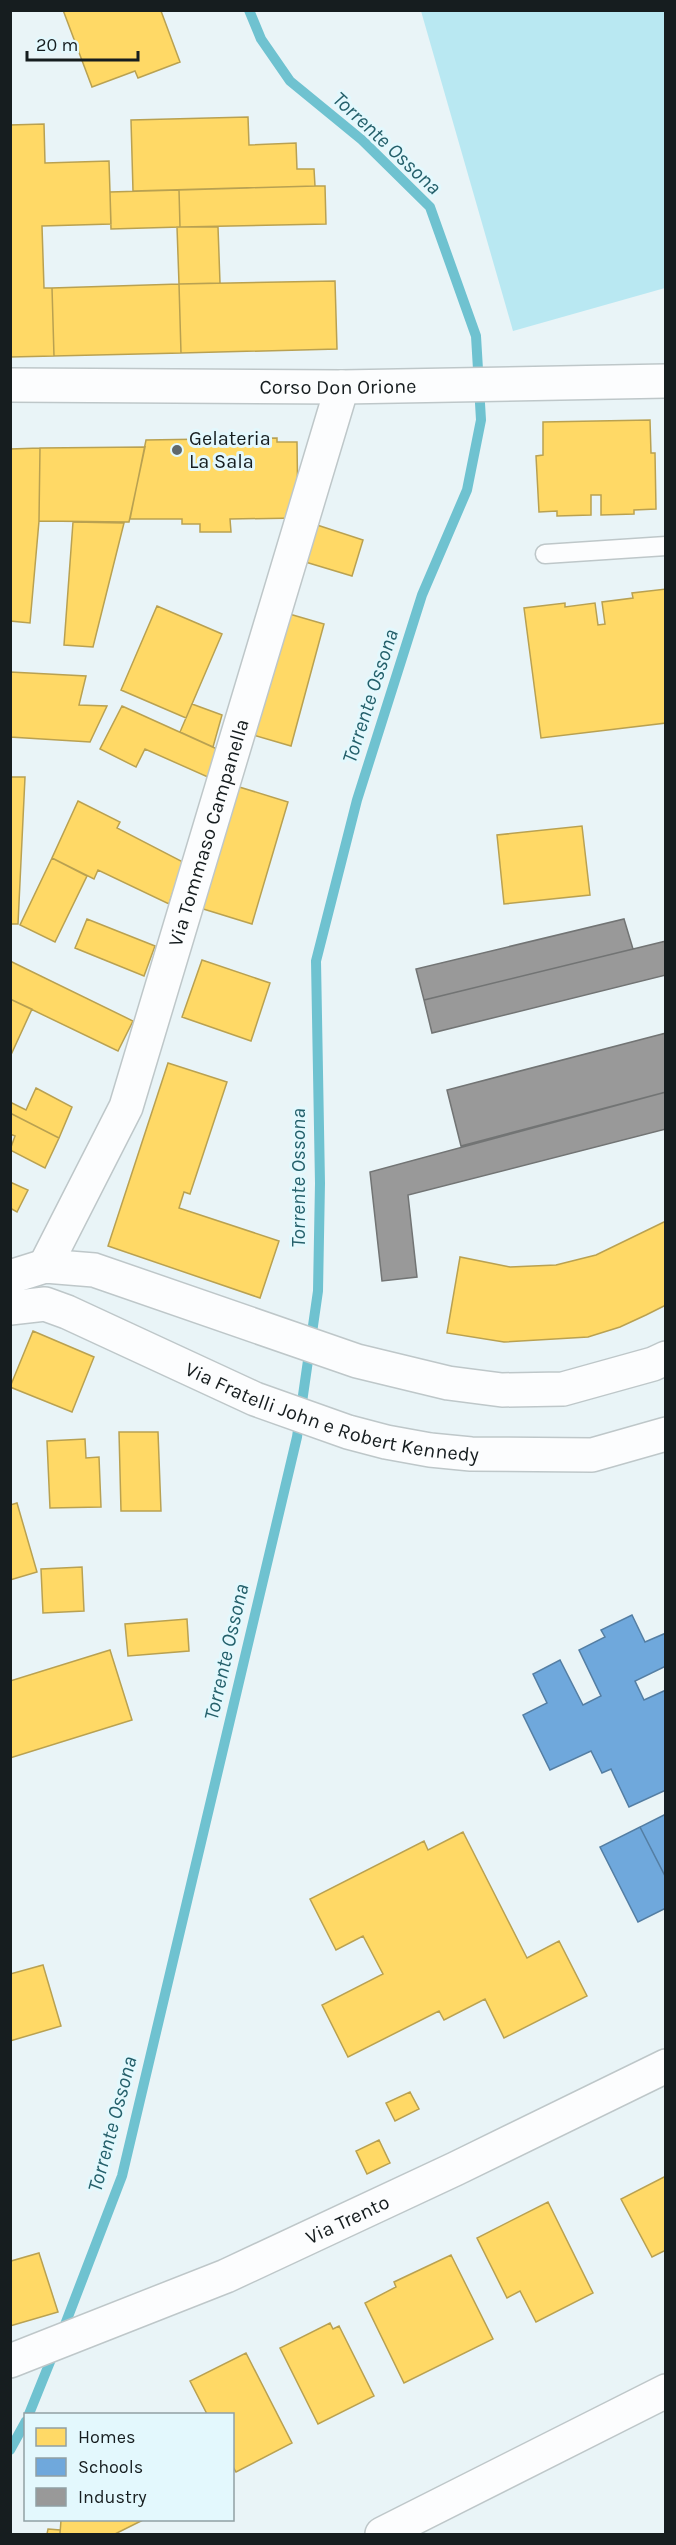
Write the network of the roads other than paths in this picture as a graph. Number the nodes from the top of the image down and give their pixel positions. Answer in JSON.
{"nodes":[{"id":1,"x":666,"y":381,"type":"edge"},
{"id":2,"x":10,"y":385,"type":"edge"},
{"id":3,"x":342,"y":387,"type":"junction"},
{"id":4,"x":666,"y":546,"type":"edge"},
{"id":5,"x":545,"y":554,"type":"dead end"},
{"id":6,"x":45,"y":1266,"type":"junction"},
{"id":7,"x":10,"y":1277,"type":"edge"},
{"id":8,"x":10,"y":1308,"type":"edge"},
{"id":9,"x":666,"y":1358,"type":"edge"},
{"id":10,"x":666,"y":1434,"type":"edge"},
{"id":11,"x":666,"y":2066,"type":"edge"},
{"id":12,"x":17,"y":2359,"type":"edge"},
{"id":13,"x":666,"y":2391,"type":"edge"},
{"id":14,"x":400,"y":2531,"type":"edge"}],
"edges":[{"from":1,"to":3,"type":"street","name":"Corso Don Orione"},
{"from":2,"to":3,"type":"street","name":"Corso Don Orione"},
{"from":3,"to":6,"type":"street","name":"Via Tommaso Campanella"},
{"from":4,"to":5,"type":"lane"},
{"from":6,"to":7,"type":"street"},
{"from":6,"to":9,"type":"street"},
{"from":8,"to":10,"type":"street","name":"Via Fratelli John e Robert Kennedy"},
{"from":11,"to":12,"type":"street","name":"Via Trento"},
{"from":13,"to":14,"type":"street"}]}
